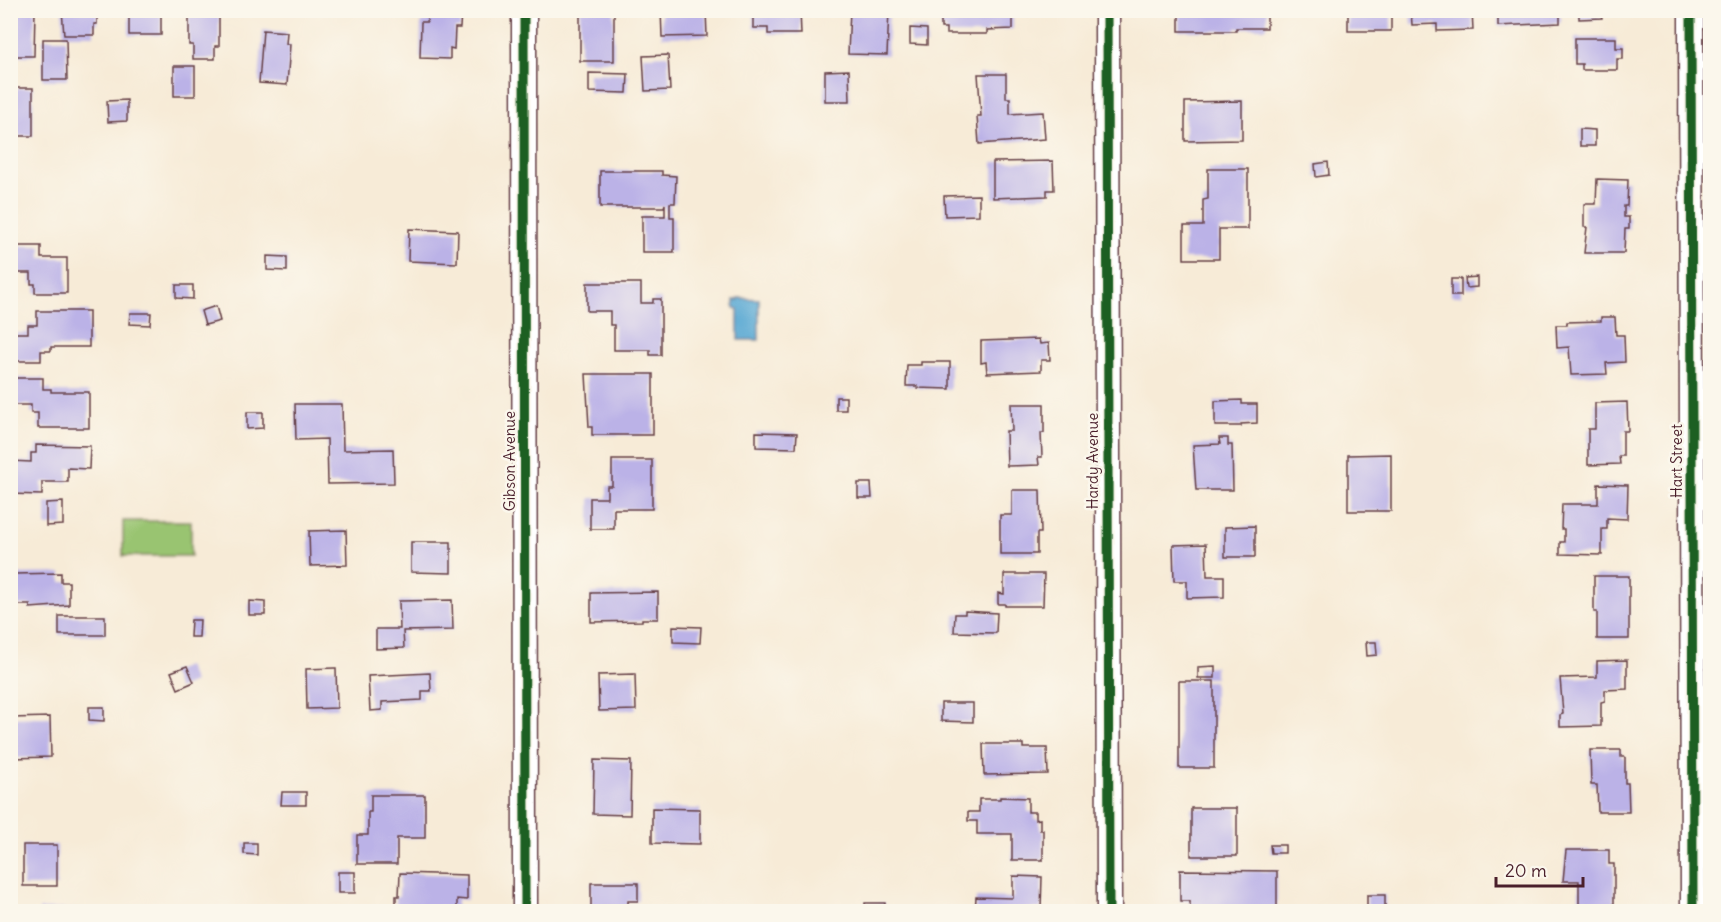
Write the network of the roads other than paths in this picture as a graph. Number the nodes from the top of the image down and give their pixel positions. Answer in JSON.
{"nodes":[{"id":1,"x":524,"y":10,"type":"edge"},
{"id":2,"x":1107,"y":10,"type":"edge"},
{"id":3,"x":1691,"y":10,"type":"edge"},
{"id":4,"x":525,"y":912,"type":"edge"},
{"id":5,"x":1109,"y":912,"type":"edge"},
{"id":6,"x":1693,"y":912,"type":"edge"}],
"edges":[{"from":1,"to":4,"type":"street","name":"Gibson Avenue"},
{"from":2,"to":5,"type":"street","name":"Hardy Avenue"},
{"from":3,"to":6,"type":"street","name":"Hart Street"}]}
